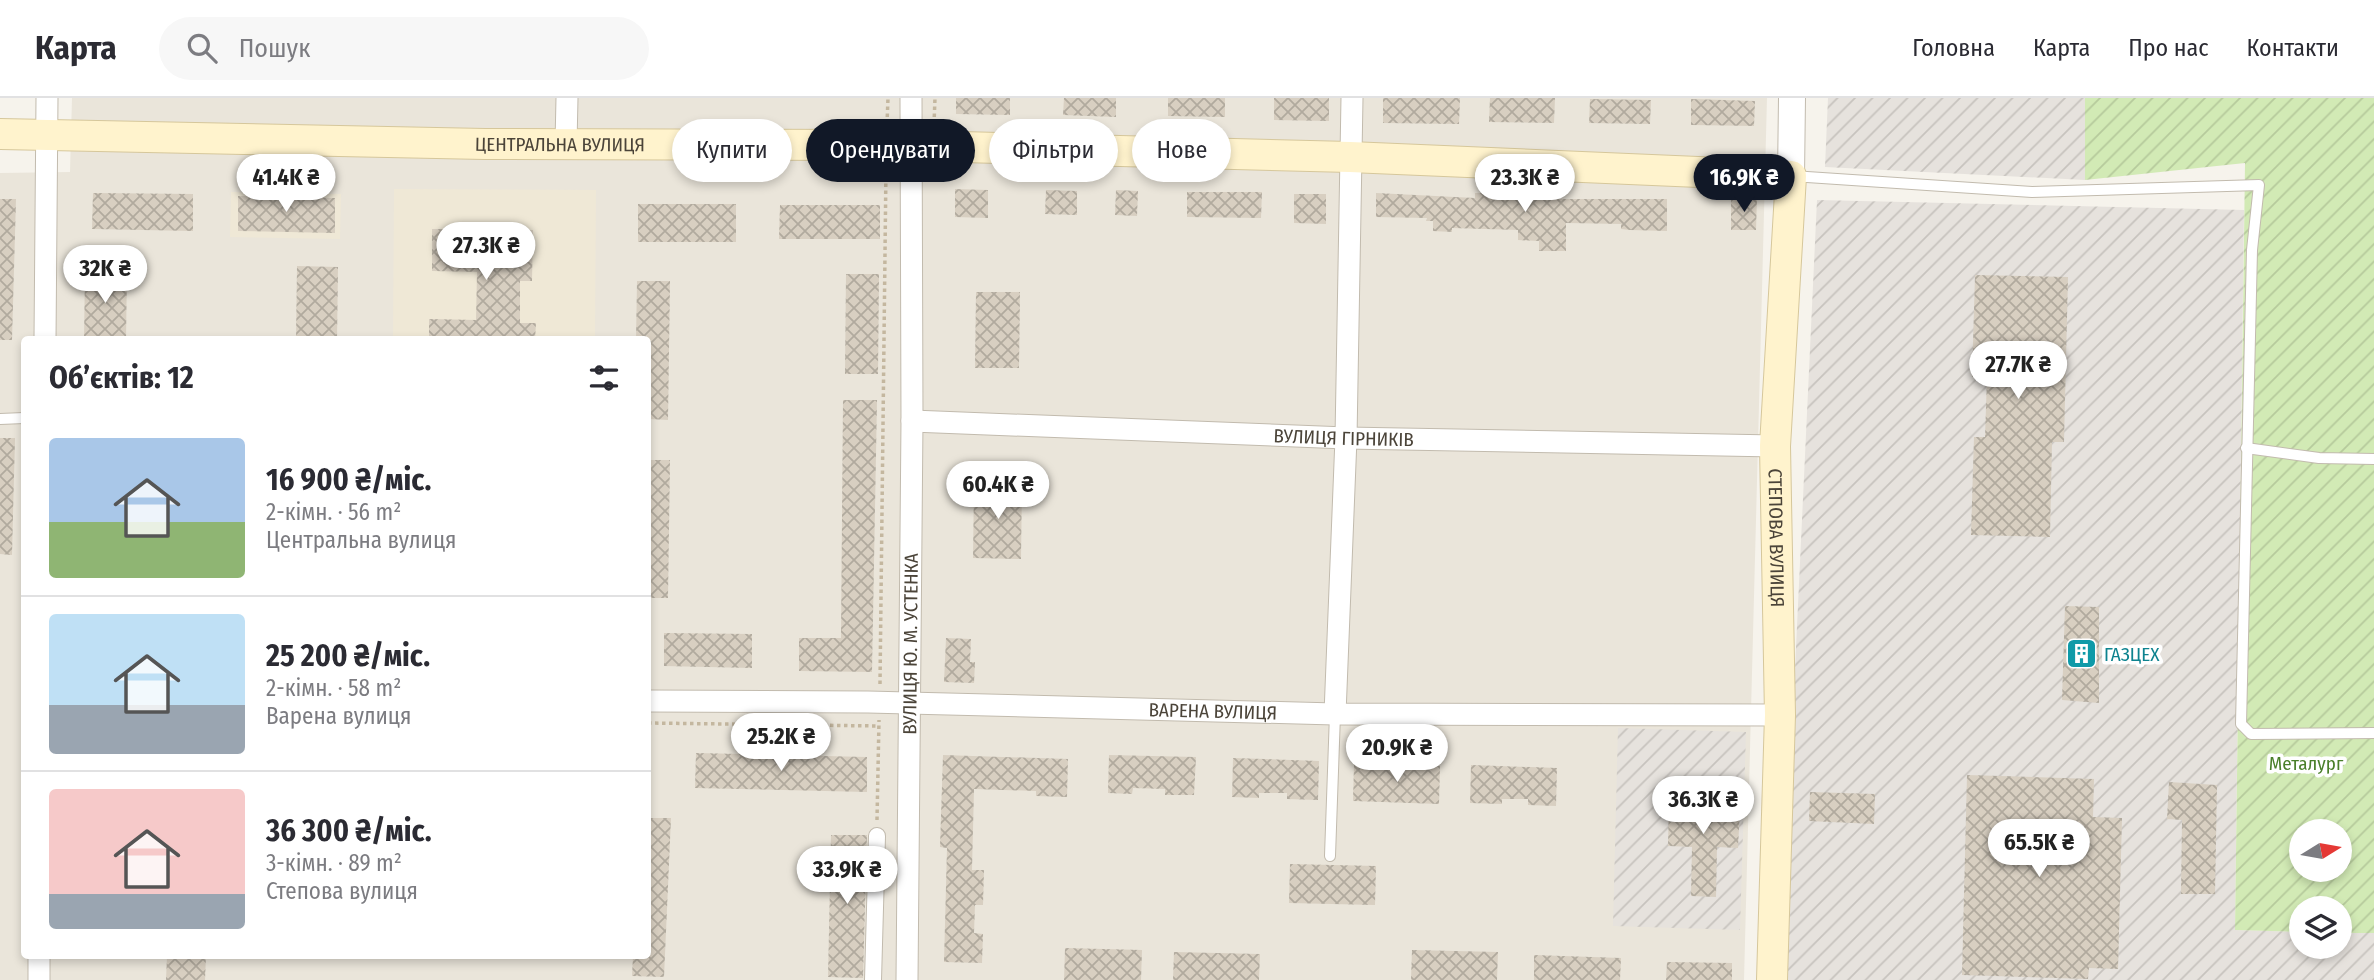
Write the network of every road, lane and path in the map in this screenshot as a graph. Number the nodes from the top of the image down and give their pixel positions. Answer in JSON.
{"nodes":[{"id":1,"x":47,"y":98,"type":"edge"},
{"id":2,"x":567,"y":98,"type":"edge"},
{"id":3,"x":888,"y":98,"type":"edge"},
{"id":4,"x":911,"y":98,"type":"edge"},
{"id":5,"x":1352,"y":98,"type":"edge"},
{"id":6,"x":1792,"y":98,"type":"edge"},
{"id":7,"x":892,"y":119,"type":"edge"},
{"id":8,"x":905,"y":119,"type":"edge"},
{"id":9,"x":0,"y":134,"type":"edge"},
{"id":10,"x":46,"y":134,"type":"junction"},
{"id":11,"x":566,"y":144,"type":"junction"},
{"id":12,"x":806,"y":145,"type":"edge"},
{"id":13,"x":975,"y":147,"type":"edge"},
{"id":14,"x":1350,"y":157,"type":"junction"},
{"id":15,"x":1791,"y":176,"type":"junction"},
{"id":16,"x":897,"y":182,"type":"edge"},
{"id":17,"x":900,"y":182,"type":"edge"},
{"id":18,"x":45,"y":336,"type":"edge"},
{"id":19,"x":21,"y":418,"type":"edge"},
{"id":20,"x":0,"y":419,"type":"edge"},
{"id":21,"x":912,"y":421,"type":"junction"},
{"id":22,"x":1346,"y":438,"type":"junction"},
{"id":23,"x":1775,"y":446,"type":"junction"},
{"id":24,"x":2246,"y":448,"type":"junction"},
{"id":25,"x":2374,"y":459,"type":"edge"},
{"id":26,"x":651,"y":701,"type":"edge"},
{"id":27,"x":880,"y":703,"type":"junction"},
{"id":28,"x":910,"y":704,"type":"junction"},
{"id":29,"x":1335,"y":714,"type":"junction"},
{"id":30,"x":1780,"y":715,"type":"junction"},
{"id":31,"x":651,"y":723,"type":"edge"},
{"id":32,"x":879,"y":726,"type":"junction"},
{"id":33,"x":2374,"y":733,"type":"edge"},
{"id":34,"x":877,"y":836,"type":"joint"},
{"id":35,"x":1331,"y":856,"type":"dead end"},
{"id":36,"x":39,"y":959,"type":"edge"},
{"id":37,"x":38,"y":980,"type":"edge"},
{"id":38,"x":873,"y":980,"type":"edge"},
{"id":39,"x":907,"y":980,"type":"edge"},
{"id":40,"x":1772,"y":980,"type":"edge"}],
"edges":[{"from":1,"to":10,"type":"street"},
{"from":2,"to":11,"type":"street"},
{"from":3,"to":7,"type":"path"},
{"from":4,"to":8,"type":"street","name":"ВУЛИЦЯ Ю. М. УСТЕНКА"},
{"from":5,"to":14,"type":"street"},
{"from":6,"to":15,"type":"street","name":"СТЕПОВА ВУЛИЦЯ"},
{"from":9,"to":10,"type":"main road","name":"ЦЕНТРАЛЬНА ВУЛИЦЯ"},
{"from":10,"to":11,"type":"main road","name":"ЦЕНТРАЛЬНА ВУЛИЦЯ"},
{"from":10,"to":18,"type":"street"},
{"from":11,"to":12,"type":"main road","name":"ЦЕНТРАЛЬНА ВУЛИЦЯ"},
{"from":13,"to":14,"type":"main road","name":"ЦЕНТРАЛЬНА ВУЛИЦЯ"},
{"from":14,"to":15,"type":"main road","name":"ЦЕНТРАЛЬНА ВУЛИЦЯ"},
{"from":14,"to":22,"type":"street"},
{"from":15,"to":23,"type":"main road","name":"СТЕПОВА ВУЛИЦЯ"},
{"from":15,"to":24,"type":"lane"},
{"from":16,"to":27,"type":"path"},
{"from":17,"to":21,"type":"street","name":"ВУЛИЦЯ Ю. М. УСТЕНКА"},
{"from":19,"to":20,"type":"lane"},
{"from":21,"to":22,"type":"street","name":"ВУЛИЦЯ ГІРНИКІВ"},
{"from":21,"to":28,"type":"street","name":"ВУЛИЦЯ Ю. М. УСТЕНКА"},
{"from":22,"to":23,"type":"street","name":"ВУЛИЦЯ ГІРНИКІВ"},
{"from":22,"to":29,"type":"street"},
{"from":23,"to":30,"type":"main road","name":"СТЕПОВА ВУЛИЦЯ"},
{"from":24,"to":25,"type":"lane"},
{"from":24,"to":33,"type":"lane"},
{"from":26,"to":27,"type":"street","name":"ВАРЕНА ВУЛИЦЯ"},
{"from":27,"to":28,"type":"street","name":"ВАРЕНА ВУЛИЦЯ"},
{"from":27,"to":32,"type":"path"},
{"from":28,"to":29,"type":"street","name":"ВАРЕНА ВУЛИЦЯ"},
{"from":28,"to":39,"type":"street","name":"ВУЛИЦЯ Ю. М. УСТЕНКА"},
{"from":29,"to":30,"type":"street","name":"ВАРЕНА ВУЛИЦЯ"},
{"from":29,"to":35,"type":"lane"},
{"from":30,"to":40,"type":"main road","name":"СТЕПОВА ВУЛИЦЯ"},
{"from":31,"to":32,"type":"path"},
{"from":32,"to":34,"type":"path"},
{"from":34,"to":38,"type":"street"},
{"from":36,"to":37,"type":"street"}]}
